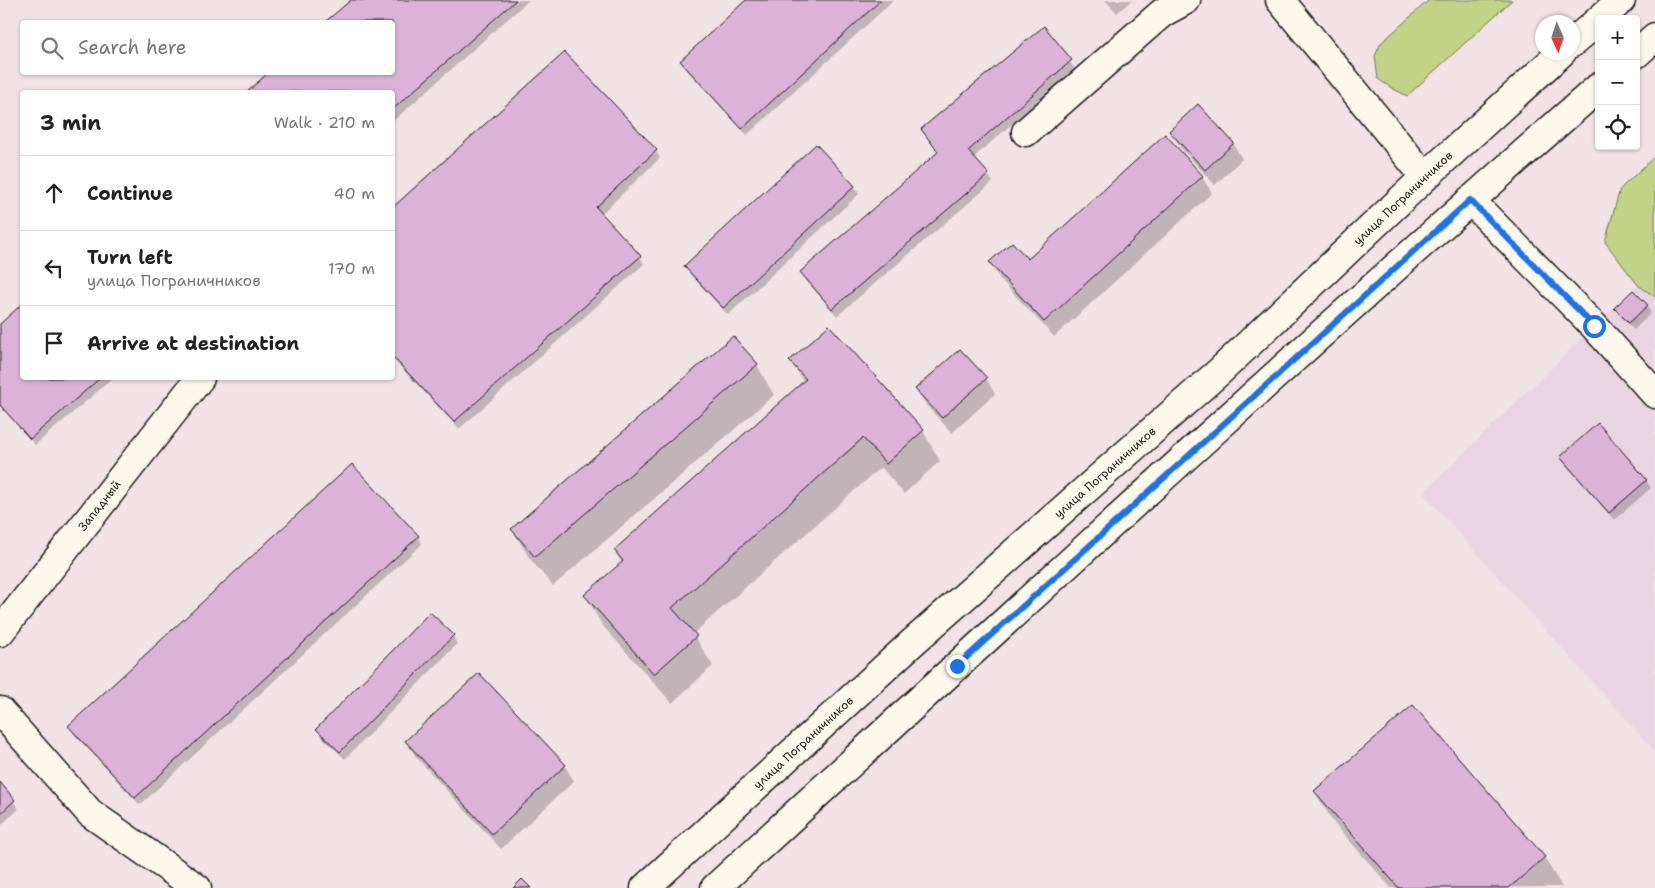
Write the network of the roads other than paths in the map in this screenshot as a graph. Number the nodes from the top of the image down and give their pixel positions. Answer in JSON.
{"nodes":[{"id":1,"x":1186,"y":0,"type":"edge"},
{"id":2,"x":1280,"y":0,"type":"edge"},
{"id":3,"x":1621,"y":0,"type":"edge"},
{"id":4,"x":1604,"y":15,"type":"edge"},
{"id":5,"x":1595,"y":23,"type":"edge"},
{"id":6,"x":1580,"y":36,"type":"edge"},
{"id":7,"x":1655,"y":37,"type":"edge"},
{"id":8,"x":1640,"y":50,"type":"edge"},
{"id":9,"x":1553,"y":60,"type":"edge"},
{"id":10,"x":1595,"y":91,"type":"edge"},
{"id":11,"x":1026,"y":132,"type":"dead end"},
{"id":12,"x":1425,"y":177,"type":"junction"},
{"id":13,"x":1470,"y":200,"type":"junction"},
{"id":14,"x":198,"y":380,"type":"edge"},
{"id":15,"x":1655,"y":394,"type":"edge"},
{"id":16,"x":0,"y":632,"type":"edge"},
{"id":17,"x":0,"y":711,"type":"edge"},
{"id":18,"x":198,"y":888,"type":"edge"},
{"id":19,"x":645,"y":888,"type":"edge"},
{"id":20,"x":716,"y":888,"type":"edge"}],
"edges":[{"from":1,"to":11,"type":"main road"},
{"from":2,"to":12,"type":"main road"},
{"from":3,"to":4,"type":"main road"},
{"from":5,"to":6,"type":"main road"},
{"from":7,"to":8,"type":"main road"},
{"from":9,"to":12,"type":"main road","name":"улица Пограничников"},
{"from":10,"to":13,"type":"main road"},
{"from":12,"to":19,"type":"main road","name":"улица Пограничников"},
{"from":13,"to":15,"type":"main road"},
{"from":13,"to":20,"type":"main road"},
{"from":14,"to":16,"type":"main road","name":"Западный"},
{"from":17,"to":18,"type":"main road"}]}
